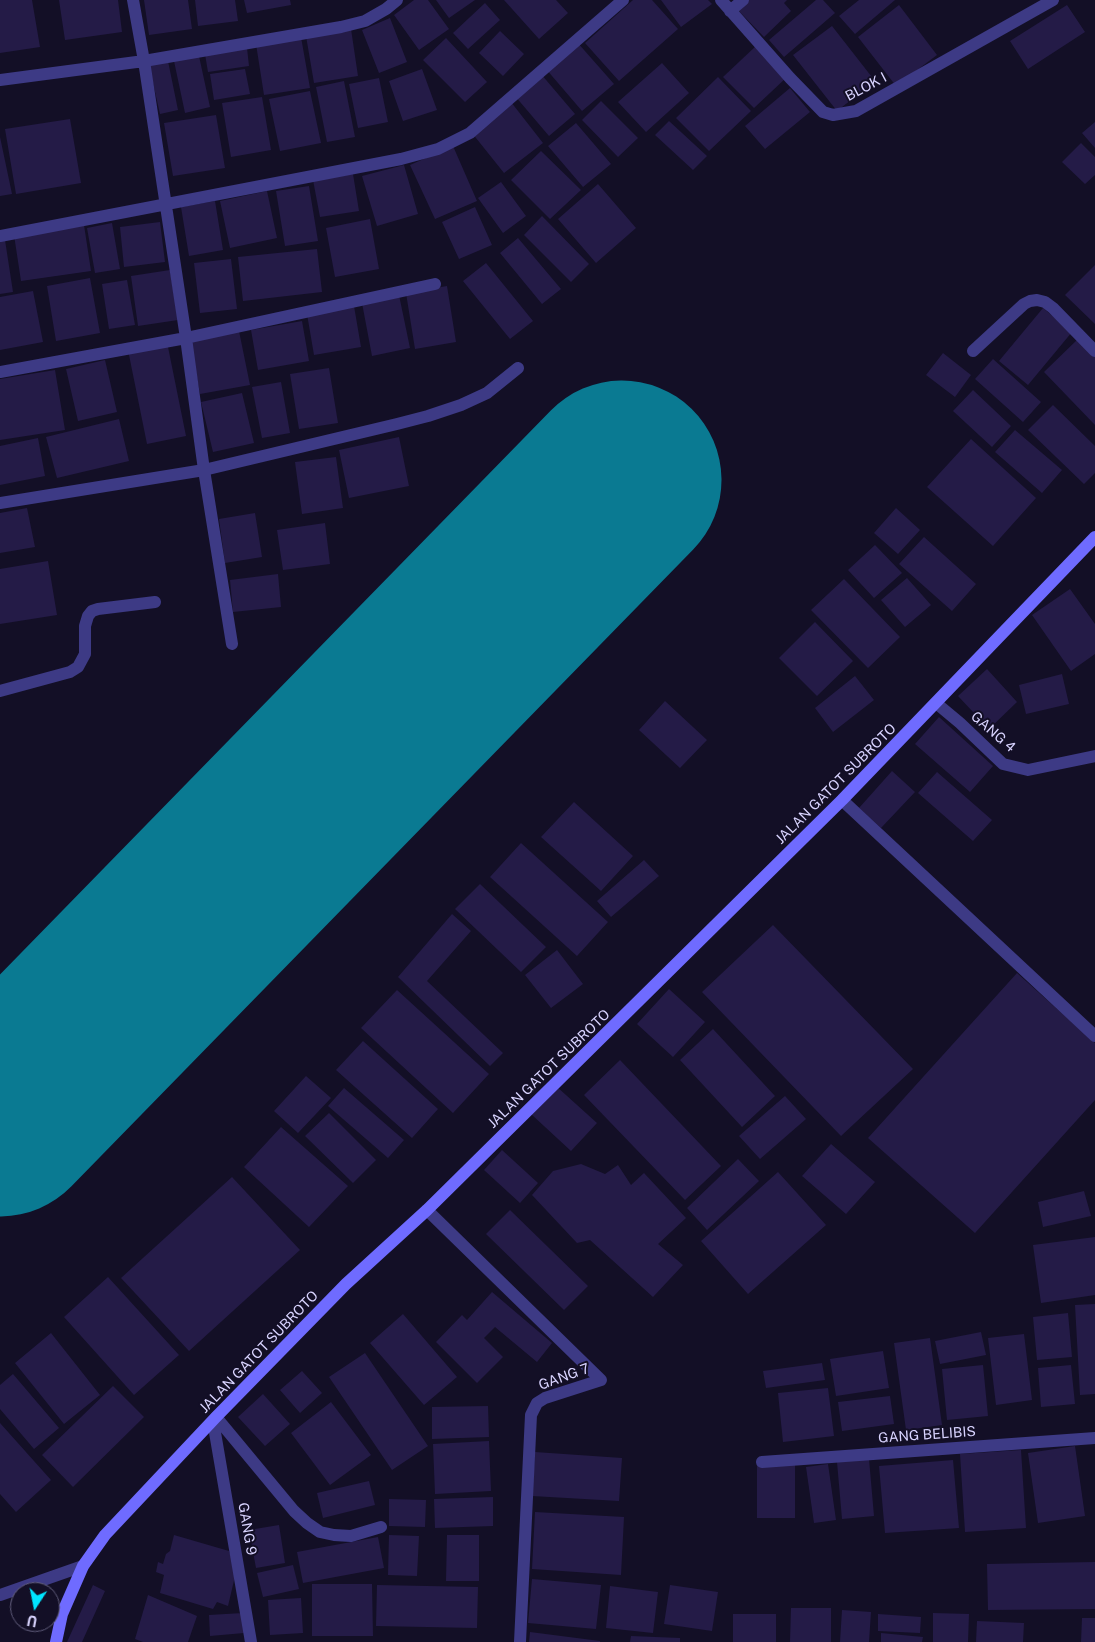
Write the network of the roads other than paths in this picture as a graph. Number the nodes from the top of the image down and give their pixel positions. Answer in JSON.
{"nodes":[{"id":1,"x":133,"y":0,"type":"edge"},
{"id":2,"x":397,"y":0,"type":"edge"},
{"id":3,"x":623,"y":0,"type":"edge"},
{"id":4,"x":721,"y":0,"type":"edge"},
{"id":5,"x":743,"y":0,"type":"edge"},
{"id":6,"x":1052,"y":0,"type":"edge"},
{"id":7,"x":730,"y":11,"type":"junction"},
{"id":8,"x":144,"y":62,"type":"junction"},
{"id":9,"x":0,"y":80,"type":"edge"},
{"id":10,"x":165,"y":205,"type":"junction"},
{"id":11,"x":0,"y":236,"type":"edge"},
{"id":12,"x":435,"y":284,"type":"dead end"},
{"id":13,"x":186,"y":338,"type":"junction"},
{"id":14,"x":973,"y":351,"type":"dead end"},
{"id":15,"x":1095,"y":351,"type":"edge"},
{"id":16,"x":518,"y":368,"type":"dead end"},
{"id":17,"x":0,"y":372,"type":"edge"},
{"id":18,"x":204,"y":470,"type":"junction"},
{"id":19,"x":0,"y":503,"type":"edge"},
{"id":20,"x":1095,"y":537,"type":"edge"},
{"id":21,"x":155,"y":602,"type":"dead end"},
{"id":22,"x":232,"y":644,"type":"dead end"},
{"id":23,"x":0,"y":691,"type":"edge"},
{"id":24,"x":936,"y":703,"type":"junction"},
{"id":25,"x":1095,"y":756,"type":"edge"},
{"id":26,"x":842,"y":800,"type":"junction"},
{"id":27,"x":1095,"y":1036,"type":"edge"},
{"id":28,"x":427,"y":1210,"type":"junction"},
{"id":29,"x":214,"y":1419,"type":"junction"},
{"id":30,"x":1095,"y":1438,"type":"edge"},
{"id":31,"x":762,"y":1462,"type":"dead end"},
{"id":32,"x":381,"y":1527,"type":"dead end"},
{"id":33,"x":83,"y":1566,"type":"junction"},
{"id":34,"x":0,"y":1595,"type":"edge"},
{"id":35,"x":56,"y":1642,"type":"edge"},
{"id":36,"x":251,"y":1642,"type":"edge"},
{"id":37,"x":520,"y":1642,"type":"edge"}],
"edges":[{"from":1,"to":8,"type":"street"},
{"from":2,"to":8,"type":"street"},
{"from":3,"to":10,"type":"street"},
{"from":4,"to":7,"type":"street","name":"BLOK I"},
{"from":5,"to":7,"type":"street"},
{"from":6,"to":7,"type":"street","name":"BLOK I"},
{"from":8,"to":9,"type":"street"},
{"from":8,"to":10,"type":"street"},
{"from":10,"to":11,"type":"street"},
{"from":10,"to":13,"type":"street"},
{"from":12,"to":13,"type":"street"},
{"from":13,"to":17,"type":"street"},
{"from":13,"to":18,"type":"street"},
{"from":14,"to":15,"type":"street"},
{"from":16,"to":18,"type":"street"},
{"from":18,"to":19,"type":"street"},
{"from":18,"to":22,"type":"street"},
{"from":20,"to":24,"type":"street","name":"JALAN GATOT SUBROTO"},
{"from":21,"to":23,"type":"street"},
{"from":24,"to":25,"type":"street","name":"GANG 4"},
{"from":24,"to":26,"type":"street","name":"JALAN GATOT SUBROTO"},
{"from":26,"to":27,"type":"street"},
{"from":26,"to":28,"type":"street","name":"JALAN GATOT SUBROTO"},
{"from":28,"to":29,"type":"street","name":"JALAN GATOT SUBROTO"},
{"from":28,"to":37,"type":"street","name":"GANG 7"},
{"from":29,"to":32,"type":"street"},
{"from":29,"to":33,"type":"street","name":"JALAN GATOT SUBROTO"},
{"from":29,"to":36,"type":"street","name":"GANG 9"},
{"from":30,"to":31,"type":"street","name":"GANG BELIBIS"},
{"from":33,"to":34,"type":"street"},
{"from":33,"to":35,"type":"street","name":"JALAN GATOT SUBROTO"}]}
